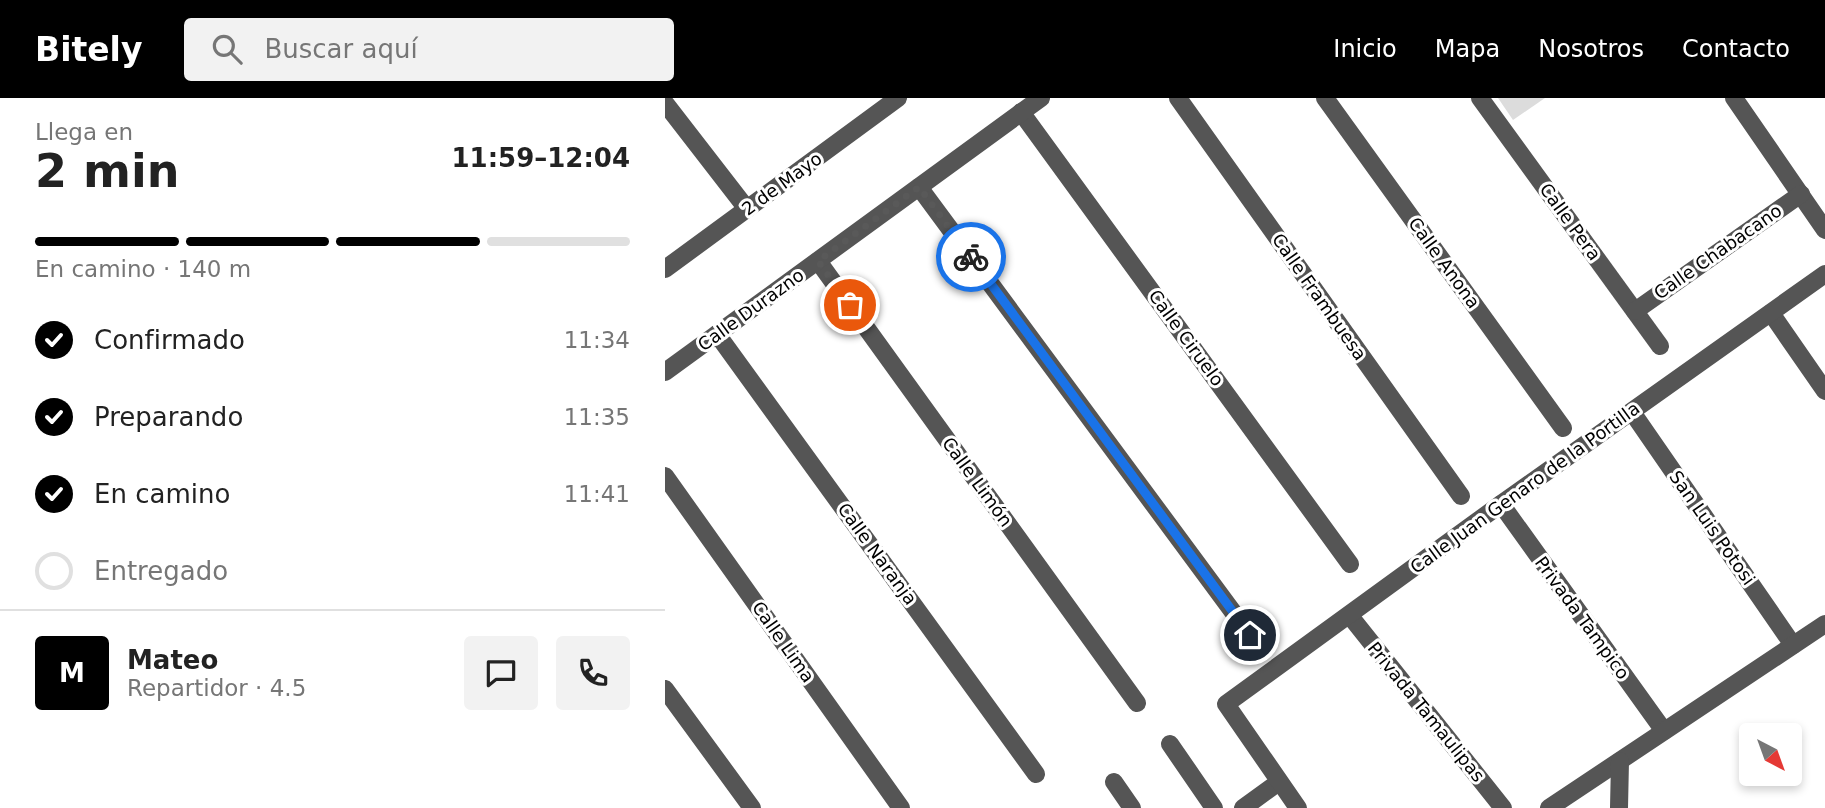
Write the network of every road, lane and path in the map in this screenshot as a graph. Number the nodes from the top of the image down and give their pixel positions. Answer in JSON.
{"nodes":[{"id":1,"x":898,"y":98,"type":"edge"},
{"id":2,"x":1041,"y":98,"type":"edge"},
{"id":3,"x":1178,"y":98,"type":"edge"},
{"id":4,"x":1325,"y":98,"type":"edge"},
{"id":5,"x":1480,"y":98,"type":"edge"},
{"id":6,"x":1734,"y":98,"type":"edge"},
{"id":7,"x":665,"y":103,"type":"edge"},
{"id":8,"x":879,"y":104,"type":"edge"},
{"id":9,"x":1021,"y":113,"type":"junction"},
{"id":10,"x":919,"y":187,"type":"junction"},
{"id":11,"x":1801,"y":194,"type":"junction"},
{"id":12,"x":747,"y":209,"type":"junction"},
{"id":13,"x":1825,"y":230,"type":"edge"},
{"id":14,"x":818,"y":261,"type":"junction"},
{"id":15,"x":665,"y":269,"type":"edge"},
{"id":16,"x":1825,"y":274,"type":"edge"},
{"id":17,"x":1635,"y":311,"type":"junction"},
{"id":18,"x":1771,"y":313,"type":"junction"},
{"id":19,"x":717,"y":334,"type":"junction"},
{"id":20,"x":1660,"y":345,"type":"dead end"},
{"id":21,"x":665,"y":372,"type":"edge"},
{"id":22,"x":1825,"y":391,"type":"edge"},
{"id":23,"x":1632,"y":412,"type":"junction"},
{"id":24,"x":1563,"y":428,"type":"dead end"},
{"id":25,"x":665,"y":476,"type":"edge"},
{"id":26,"x":1461,"y":496,"type":"dead end"},
{"id":27,"x":1501,"y":504,"type":"junction"},
{"id":28,"x":1350,"y":564,"type":"dead end"},
{"id":29,"x":1350,"y":616,"type":"junction"},
{"id":30,"x":1825,"y":624,"type":"edge"},
{"id":31,"x":1250,"y":635,"type":"dead end"},
{"id":32,"x":1793,"y":645,"type":"junction"},
{"id":33,"x":665,"y":689,"type":"edge"},
{"id":34,"x":1137,"y":703,"type":"dead end"},
{"id":35,"x":1664,"y":731,"type":"junction"},
{"id":36,"x":1170,"y":744,"type":"dead end"},
{"id":37,"x":1619,"y":761,"type":"junction"},
{"id":38,"x":1036,"y":774,"type":"dead end"},
{"id":39,"x":1114,"y":782,"type":"dead end"},
{"id":40,"x":1272,"y":787,"type":"dead end"},
{"id":41,"x":752,"y":808,"type":"edge"},
{"id":42,"x":901,"y":808,"type":"edge"},
{"id":43,"x":1132,"y":808,"type":"edge"},
{"id":44,"x":1214,"y":808,"type":"edge"},
{"id":45,"x":1243,"y":808,"type":"edge"},
{"id":46,"x":1298,"y":808,"type":"edge"},
{"id":47,"x":1503,"y":808,"type":"edge"},
{"id":48,"x":1549,"y":808,"type":"edge"},
{"id":49,"x":1619,"y":808,"type":"edge"}],
"edges":[{"from":1,"to":8,"type":"street","name":"2 de Mayo"},
{"from":2,"to":9,"type":"street","name":"Calle Durazno"},
{"from":3,"to":26,"type":"street","name":"Calle Frambuesa"},
{"from":4,"to":24,"type":"street","name":"Calle Anona"},
{"from":5,"to":17,"type":"street","name":"Calle Pera"},
{"from":6,"to":11,"type":"street"},
{"from":7,"to":12,"type":"street"},
{"from":8,"to":12,"type":"street","name":"2 de Mayo"},
{"from":9,"to":10,"type":"street","name":"Calle Durazno"},
{"from":9,"to":28,"type":"street","name":"Calle Ciruelo"},
{"from":10,"to":14,"type":"street","name":"Calle Durazno"},
{"from":10,"to":31,"type":"street"},
{"from":11,"to":13,"type":"street"},
{"from":11,"to":17,"type":"street","name":"Calle Chabacano"},
{"from":12,"to":15,"type":"street","name":"2 de Mayo"},
{"from":14,"to":19,"type":"street","name":"Calle Durazno"},
{"from":14,"to":34,"type":"street","name":"Calle Limón"},
{"from":16,"to":18,"type":"street","name":"Calle Juan Genaro de la Portilla"},
{"from":17,"to":20,"type":"street","name":"Calle Pera"},
{"from":18,"to":22,"type":"street"},
{"from":18,"to":23,"type":"street","name":"Calle Juan Genaro de la Portilla"},
{"from":19,"to":21,"type":"street","name":"Calle Durazno"},
{"from":19,"to":38,"type":"street","name":"Calle Naranja"},
{"from":23,"to":27,"type":"street","name":"Calle Juan Genaro de la Portilla"},
{"from":23,"to":32,"type":"street","name":"San Luis Potosi"},
{"from":25,"to":42,"type":"street","name":"Calle Lima"},
{"from":27,"to":29,"type":"street","name":"Calle Juan Genaro de la Portilla"},
{"from":27,"to":35,"type":"street","name":"Privada Tampico"},
{"from":29,"to":46,"type":"street","name":"Calle Juan Genaro de la Portilla"},
{"from":29,"to":47,"type":"street","name":"Privada Tamaulipas"},
{"from":30,"to":32,"type":"street"},
{"from":32,"to":35,"type":"street"},
{"from":33,"to":41,"type":"street"},
{"from":35,"to":37,"type":"street"},
{"from":36,"to":44,"type":"street"},
{"from":37,"to":48,"type":"street"},
{"from":37,"to":49,"type":"street"},
{"from":39,"to":43,"type":"street"},
{"from":40,"to":45,"type":"street"}]}
